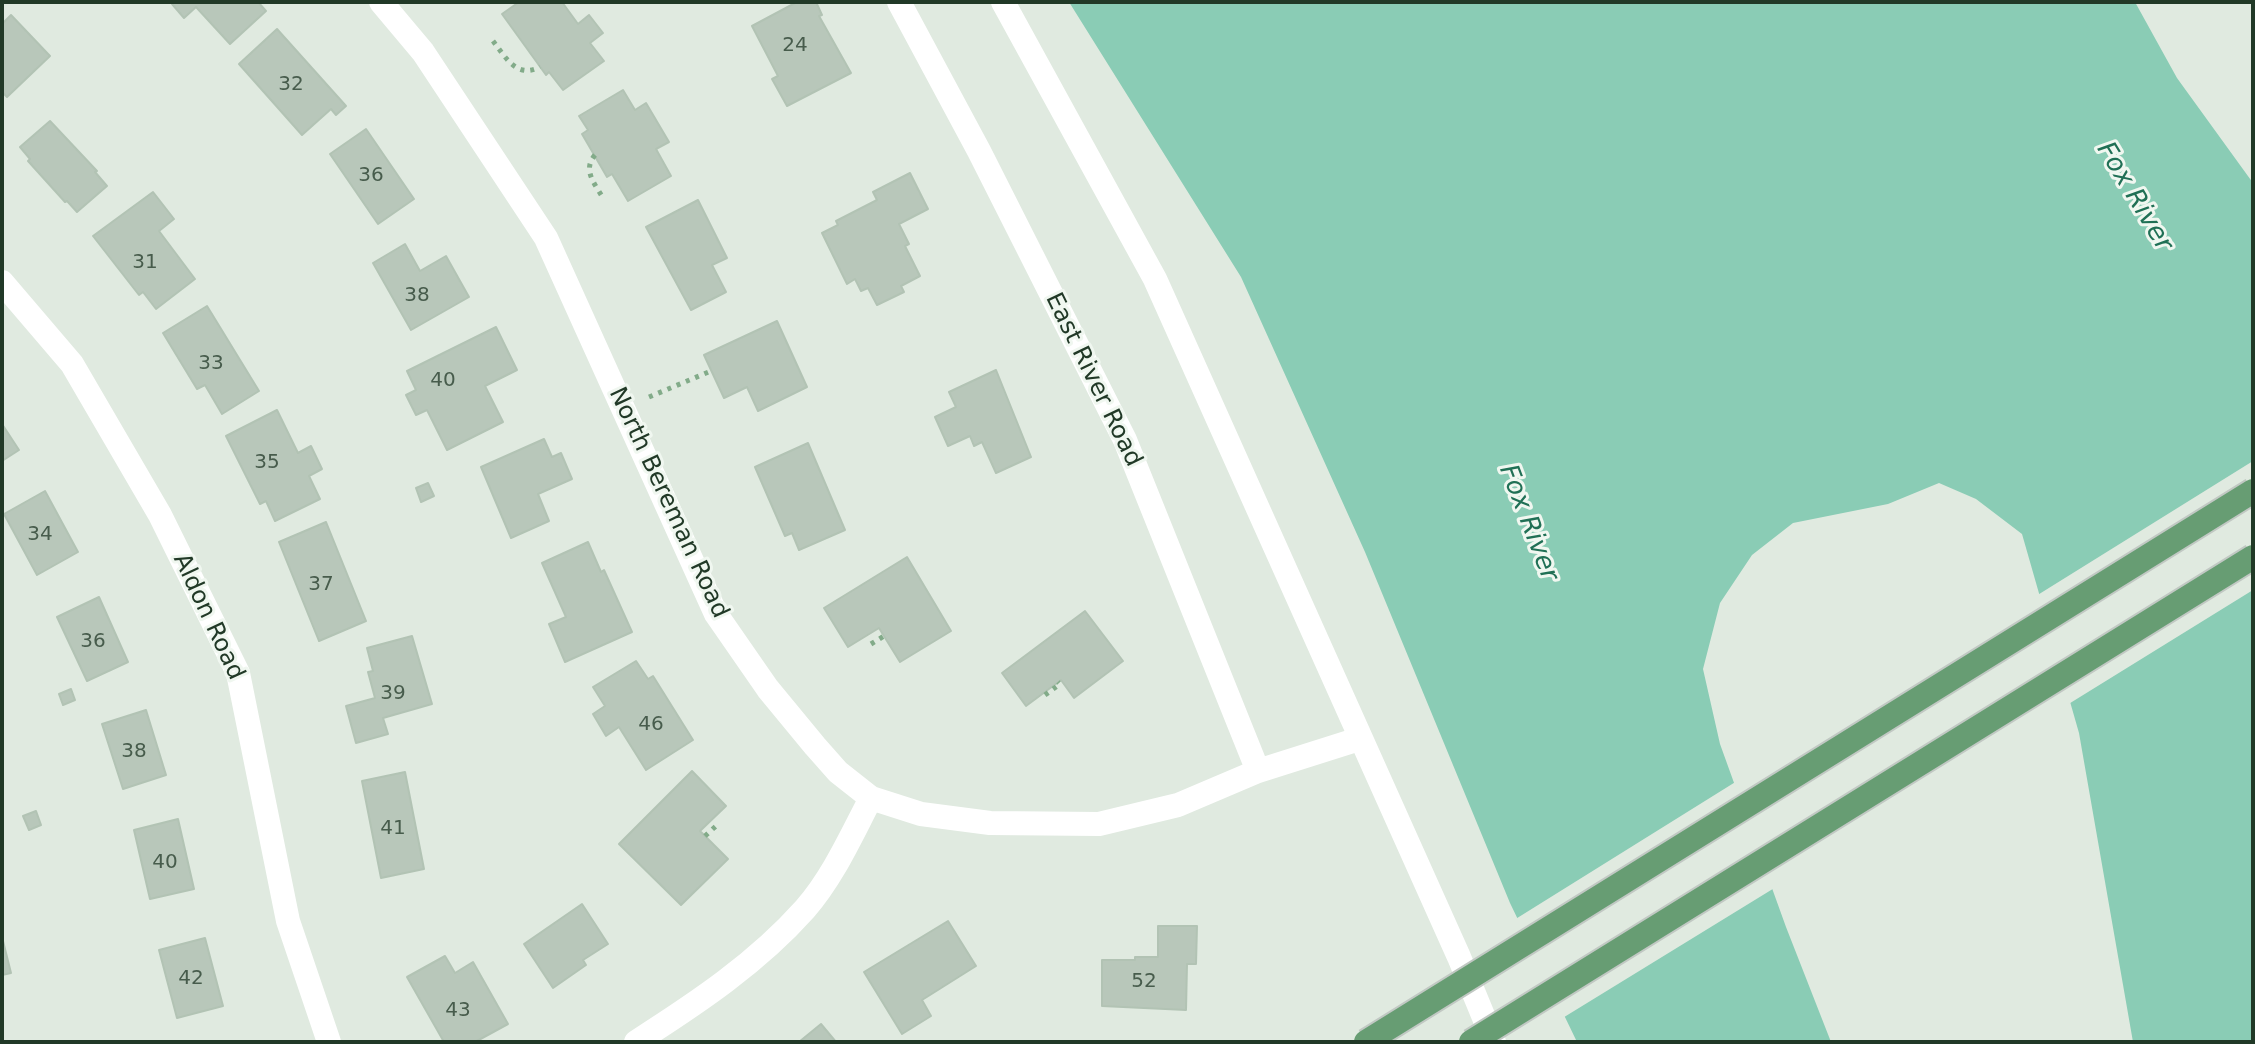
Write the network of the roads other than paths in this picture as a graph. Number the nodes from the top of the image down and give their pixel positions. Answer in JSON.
{"nodes":[{"id":1,"x":381,"y":2,"type":"edge"},
{"id":2,"x":899,"y":2,"type":"edge"},
{"id":3,"x":1003,"y":2,"type":"edge"},
{"id":4,"x":2,"y":282,"type":"edge"},
{"id":5,"x":2253,"y":491,"type":"edge"},
{"id":6,"x":2253,"y":557,"type":"edge"},
{"id":7,"x":1359,"y":739,"type":"junction"},
{"id":8,"x":1258,"y":771,"type":"junction"},
{"id":9,"x":871,"y":798,"type":"junction"},
{"id":10,"x":329,"y":1042,"type":"edge"},
{"id":11,"x":636,"y":1042,"type":"edge"},
{"id":12,"x":1366,"y":1042,"type":"edge"},
{"id":13,"x":1471,"y":1042,"type":"edge"},
{"id":14,"x":1494,"y":1042,"type":"edge"}],
"edges":[{"from":1,"to":9,"type":"street","name":"North Bereman Road"},
{"from":2,"to":8,"type":"street","name":"East River Road"},
{"from":3,"to":7,"type":"street"},
{"from":4,"to":10,"type":"street","name":"Aldon Road"},
{"from":5,"to":12,"type":"main road","bridge":true},
{"from":6,"to":13,"type":"main road","bridge":true},
{"from":7,"to":8,"type":"street","name":"North Bereman Road"},
{"from":7,"to":14,"type":"street"},
{"from":8,"to":9,"type":"street","name":"North Bereman Road"},
{"from":9,"to":11,"type":"street"}]}
